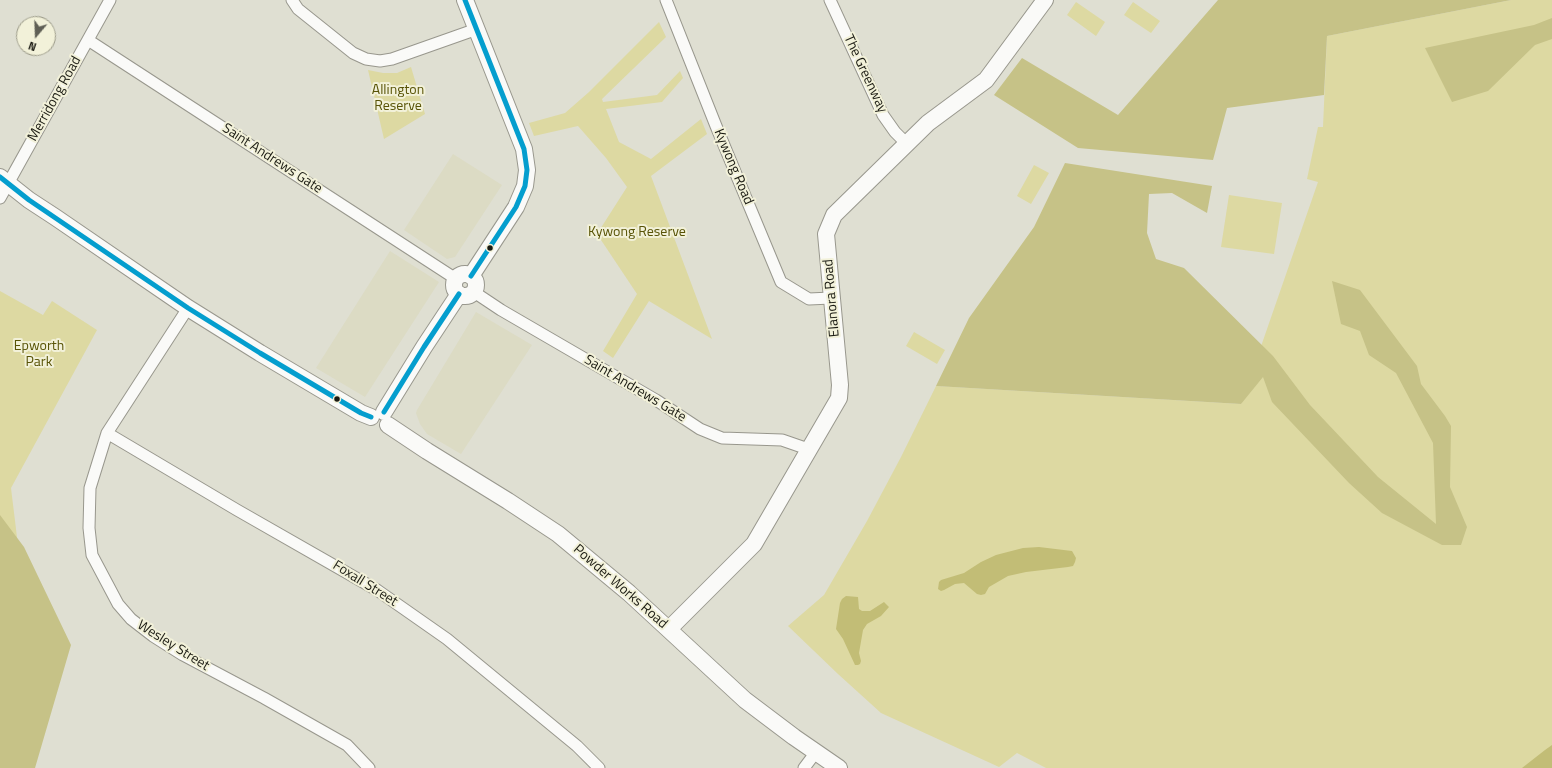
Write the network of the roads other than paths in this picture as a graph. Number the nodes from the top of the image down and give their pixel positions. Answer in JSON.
{"nodes":[{"id":1,"x":110,"y":0,"type":"edge"},
{"id":2,"x":292,"y":0,"type":"edge"},
{"id":3,"x":465,"y":0,"type":"edge"},
{"id":4,"x":666,"y":0,"type":"edge"},
{"id":5,"x":830,"y":0,"type":"edge"},
{"id":6,"x":1045,"y":0,"type":"edge"},
{"id":7,"x":477,"y":29,"type":"junction"},
{"id":8,"x":88,"y":40,"type":"junction"},
{"id":9,"x":906,"y":143,"type":"junction"},
{"id":10,"x":4,"y":181,"type":"edge"},
{"id":11,"x":0,"y":198,"type":"edge"},
{"id":12,"x":465,"y":285,"type":"junction"},
{"id":13,"x":831,"y":298,"type":"junction"},
{"id":14,"x":188,"y":308,"type":"junction"},
{"id":15,"x":381,"y":418,"type":"junction"},
{"id":16,"x":107,"y":433,"type":"junction"},
{"id":17,"x":808,"y":449,"type":"junction"},
{"id":18,"x":669,"y":628,"type":"junction"},
{"id":19,"x":816,"y":752,"type":"junction"},
{"id":20,"x":368,"y":768,"type":"edge"},
{"id":21,"x":599,"y":768,"type":"edge"},
{"id":22,"x":804,"y":768,"type":"edge"},
{"id":23,"x":839,"y":768,"type":"edge"}],
"edges":[{"from":1,"to":8,"type":"street","name":"Merridong Road"},
{"from":2,"to":7,"type":"street"},
{"from":3,"to":7,"type":"street"},
{"from":4,"to":13,"type":"street","name":"Kywong Road"},
{"from":5,"to":9,"type":"street","name":"The Greenway"},
{"from":6,"to":9,"type":"street","name":"Elanora Road"},
{"from":7,"to":12,"type":"street"},
{"from":8,"to":10,"type":"street","name":"Merridong Road"},
{"from":8,"to":12,"type":"street","name":"Saint Andrews Gate"},
{"from":9,"to":13,"type":"street","name":"Elanora Road"},
{"from":10,"to":11,"type":"street","name":"Merridong Road"},
{"from":10,"to":14,"type":"street","name":"Powder Works Road"},
{"from":12,"to":15,"type":"street"},
{"from":12,"to":17,"type":"street","name":"Saint Andrews Gate"},
{"from":13,"to":17,"type":"street","name":"Elanora Road"},
{"from":14,"to":15,"type":"street","name":"Powder Works Road"},
{"from":14,"to":16,"type":"street","name":"Wesley Street"},
{"from":15,"to":18,"type":"street","name":"Powder Works Road"},
{"from":16,"to":20,"type":"street","name":"Wesley Street"},
{"from":16,"to":21,"type":"street","name":"Foxall Street"},
{"from":17,"to":18,"type":"street","name":"Elanora Road"},
{"from":18,"to":19,"type":"street","name":"Powder Works Road"},
{"from":19,"to":22,"type":"street"},
{"from":19,"to":23,"type":"street","name":"Powder Works Road"}]}
